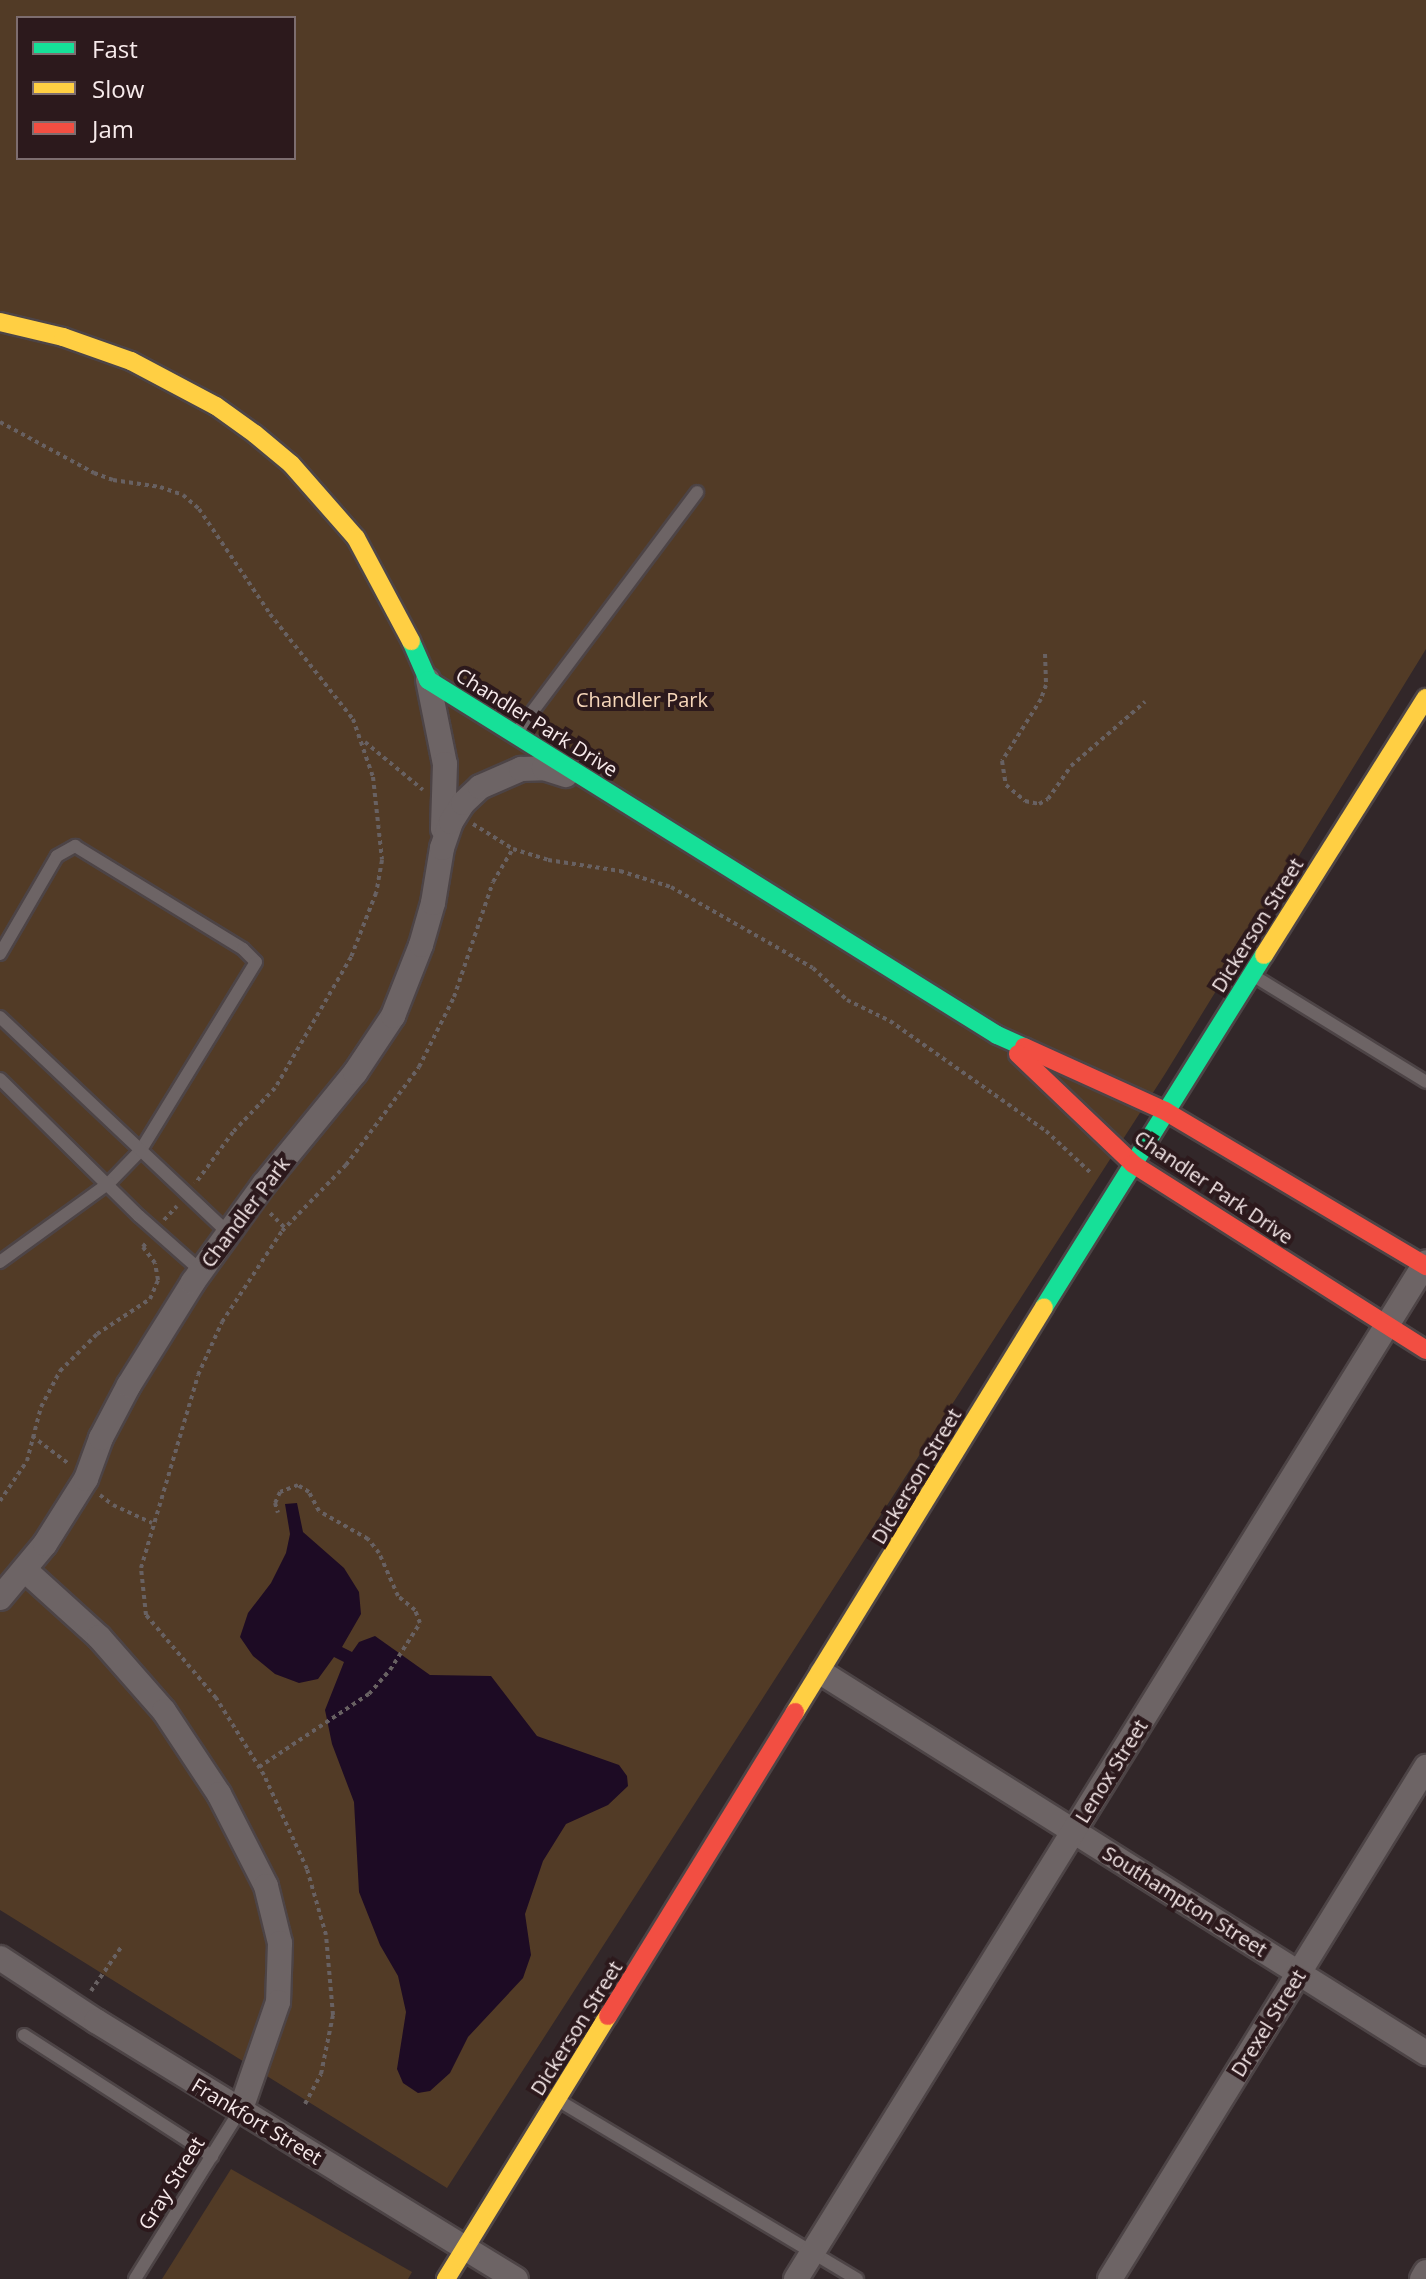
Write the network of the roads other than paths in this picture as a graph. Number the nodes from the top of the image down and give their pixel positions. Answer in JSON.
{"nodes":[{"id":1,"x":0,"y":322,"type":"edge"},
{"id":2,"x":697,"y":492,"type":"dead end"},
{"id":3,"x":428,"y":680,"type":"junction"},
{"id":4,"x":1426,"y":698,"type":"edge"},
{"id":5,"x":515,"y":735,"type":"junction"},
{"id":6,"x":591,"y":782,"type":"junction"},
{"id":7,"x":451,"y":809,"type":"junction"},
{"id":8,"x":0,"y":954,"type":"edge"},
{"id":9,"x":1252,"y":974,"type":"junction"},
{"id":10,"x":0,"y":1017,"type":"edge"},
{"id":11,"x":997,"y":1035,"type":"junction"},
{"id":12,"x":0,"y":1079,"type":"edge"},
{"id":13,"x":1426,"y":1082,"type":"edge"},
{"id":14,"x":1165,"y":1111,"type":"junction"},
{"id":15,"x":140,"y":1151,"type":"junction"},
{"id":16,"x":1133,"y":1164,"type":"junction"},
{"id":17,"x":109,"y":1183,"type":"junction"},
{"id":18,"x":227,"y":1232,"type":"junction"},
{"id":19,"x":0,"y":1262,"type":"edge"},
{"id":20,"x":1426,"y":1264,"type":"edge"},
{"id":21,"x":201,"y":1271,"type":"junction"},
{"id":22,"x":1387,"y":1325,"type":"junction"},
{"id":23,"x":1426,"y":1350,"type":"edge"},
{"id":24,"x":25,"y":1570,"type":"junction"},
{"id":25,"x":0,"y":1598,"type":"edge"},
{"id":26,"x":822,"y":1673,"type":"junction"},
{"id":27,"x":1426,"y":1767,"type":"edge"},
{"id":28,"x":1074,"y":1831,"type":"junction"},
{"id":29,"x":0,"y":1958,"type":"edge"},
{"id":30,"x":1299,"y":1973,"type":"junction"},
{"id":31,"x":24,"y":2035,"type":"dead end"},
{"id":32,"x":1426,"y":2053,"type":"edge"},
{"id":33,"x":557,"y":2099,"type":"junction"},
{"id":34,"x":241,"y":2109,"type":"junction"},
{"id":35,"x":212,"y":2156,"type":"junction"},
{"id":36,"x":464,"y":2249,"type":"junction"},
{"id":37,"x":812,"y":2253,"type":"junction"},
{"id":38,"x":1426,"y":2272,"type":"edge"},
{"id":39,"x":135,"y":2279,"type":"edge"},
{"id":40,"x":446,"y":2279,"type":"edge"},
{"id":41,"x":516,"y":2279,"type":"edge"},
{"id":42,"x":796,"y":2279,"type":"edge"},
{"id":43,"x":857,"y":2279,"type":"edge"},
{"id":44,"x":1110,"y":2279,"type":"edge"},
{"id":45,"x":1422,"y":2279,"type":"edge"}],
"edges":[{"from":1,"to":3,"type":"street","name":"Chandler Park Drive"},
{"from":2,"to":5,"type":"lane"},
{"from":3,"to":5,"type":"street","name":"Chandler Park Drive"},
{"from":3,"to":7,"type":"street","name":"Chandler Park"},
{"from":4,"to":9,"type":"street","name":"Dickerson Street"},
{"from":5,"to":6,"type":"street","name":"Chandler Park Drive"},
{"from":6,"to":7,"type":"street","name":"Chandler Park"},
{"from":6,"to":11,"type":"street","name":"Chandler Park Drive"},
{"from":7,"to":18,"type":"street","name":"Chandler Park"},
{"from":8,"to":15,"type":"lane"},
{"from":9,"to":13,"type":"lane"},
{"from":9,"to":14,"type":"street","name":"Dickerson Street"},
{"from":10,"to":15,"type":"lane"},
{"from":11,"to":14,"type":"street","name":"Chandler Park Drive"},
{"from":11,"to":16,"type":"street","name":"Chandler Park Drive"},
{"from":12,"to":17,"type":"lane"},
{"from":14,"to":16,"type":"street","name":"Dickerson Street"},
{"from":14,"to":20,"type":"street","name":"Chandler Park Drive"},
{"from":15,"to":17,"type":"lane"},
{"from":15,"to":18,"type":"lane"},
{"from":16,"to":22,"type":"street","name":"Chandler Park Drive"},
{"from":16,"to":26,"type":"street","name":"Dickerson Street"},
{"from":17,"to":19,"type":"lane"},
{"from":17,"to":21,"type":"lane"},
{"from":18,"to":21,"type":"street","name":"Chandler Park"},
{"from":20,"to":22,"type":"street","name":"Lenox Street"},
{"from":21,"to":24,"type":"street","name":"Chandler Park"},
{"from":22,"to":23,"type":"street","name":"Chandler Park Drive"},
{"from":22,"to":28,"type":"street","name":"Lenox Street"},
{"from":24,"to":25,"type":"street","name":"Chandler Park"},
{"from":24,"to":34,"type":"street"},
{"from":26,"to":28,"type":"street","name":"Southampton Street"},
{"from":26,"to":33,"type":"street","name":"Dickerson Street"},
{"from":27,"to":30,"type":"street","name":"Drexel Street"},
{"from":28,"to":30,"type":"street","name":"Southampton Street"},
{"from":28,"to":37,"type":"street","name":"Lenox Street"},
{"from":29,"to":34,"type":"street","name":"Frankfort Street"},
{"from":30,"to":32,"type":"street","name":"Southampton Street"},
{"from":30,"to":44,"type":"street","name":"Drexel Street"},
{"from":31,"to":35,"type":"lane"},
{"from":33,"to":36,"type":"street","name":"Dickerson Street"},
{"from":33,"to":37,"type":"lane"},
{"from":34,"to":35,"type":"lane","name":"Gray Street"},
{"from":34,"to":36,"type":"street","name":"Frankfort Street"},
{"from":35,"to":39,"type":"lane","name":"Gray Street"},
{"from":36,"to":40,"type":"street","name":"Dickerson Street"},
{"from":36,"to":41,"type":"street","name":"Frankfort Street"},
{"from":37,"to":42,"type":"street","name":"Lenox Street"},
{"from":37,"to":43,"type":"lane"},
{"from":38,"to":45,"type":"street"}]}
